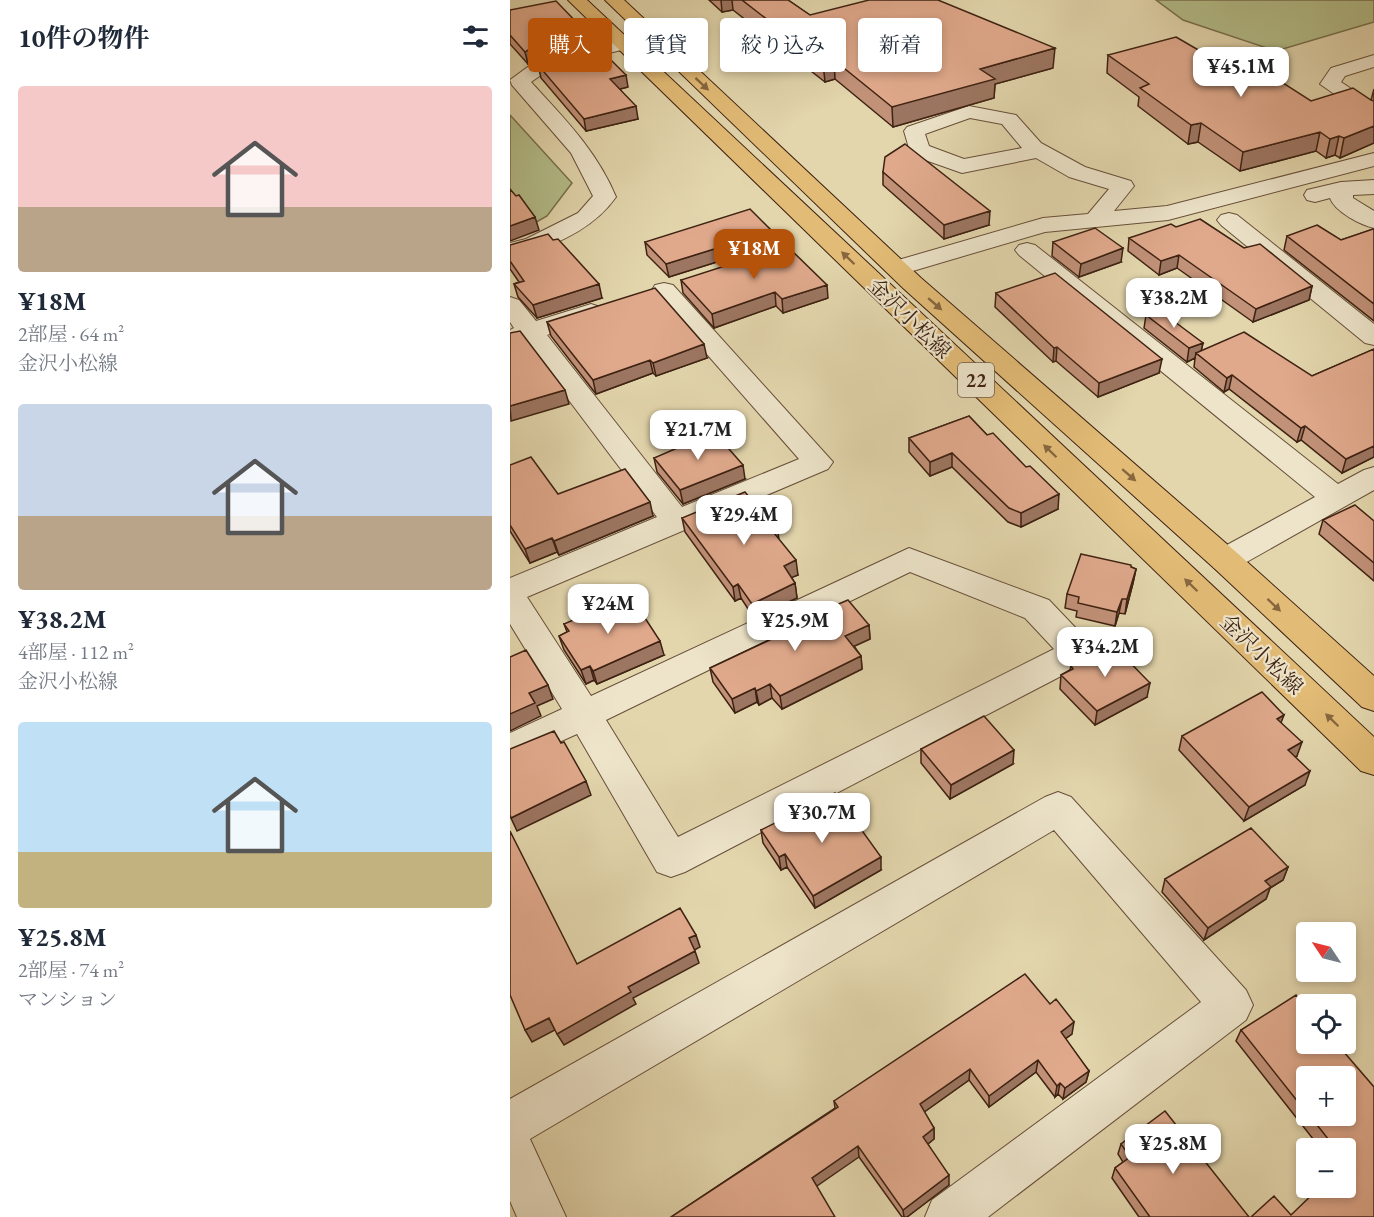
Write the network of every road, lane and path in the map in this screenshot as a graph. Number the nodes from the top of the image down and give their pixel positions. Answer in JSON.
{"nodes":[{"id":1,"x":577,"y":0,"type":"edge"},
{"id":2,"x":614,"y":0,"type":"edge"},
{"id":3,"x":623,"y":44,"type":"junction"},
{"id":4,"x":1374,"y":61,"type":"edge"},
{"id":5,"x":1374,"y":112,"type":"edge"},
{"id":6,"x":1039,"y":151,"type":"junction"},
{"id":7,"x":1374,"y":159,"type":"edge"},
{"id":8,"x":1374,"y":187,"type":"edge"},
{"id":9,"x":1341,"y":189,"type":"junction"},
{"id":10,"x":1095,"y":220,"type":"junction"},
{"id":11,"x":1229,"y":220,"type":"junction"},
{"id":12,"x":1374,"y":220,"type":"edge"},
{"id":13,"x":1027,"y":250,"type":"junction"},
{"id":14,"x":510,"y":251,"type":"edge"},
{"id":15,"x":904,"y":275,"type":"junction"},
{"id":16,"x":664,"y":290,"type":"dead end"},
{"id":17,"x":510,"y":305,"type":"edge"},
{"id":18,"x":608,"y":307,"type":"edge"},
{"id":19,"x":520,"y":335,"type":"edge"},
{"id":20,"x":1374,"y":337,"type":"edge"},
{"id":21,"x":1374,"y":477,"type":"edge"},
{"id":22,"x":1334,"y":497,"type":"junction"},
{"id":23,"x":676,"y":522,"type":"junction"},
{"id":24,"x":1225,"y":560,"type":"junction"},
{"id":25,"x":510,"y":591,"type":"edge"},
{"id":26,"x":510,"y":597,"type":"edge"},
{"id":27,"x":1374,"y":697,"type":"edge"},
{"id":28,"x":584,"y":716,"type":"junction"},
{"id":29,"x":510,"y":749,"type":"edge"},
{"id":30,"x":1374,"y":760,"type":"edge"},
{"id":31,"x":510,"y":1125,"type":"edge"},
{"id":32,"x":510,"y":1148,"type":"edge"},
{"id":33,"x":542,"y":1217,"type":"edge"},
{"id":34,"x":949,"y":1217,"type":"edge"}],
"edges":[{"from":1,"to":3,"type":"main road","name":"金沢小松線","number":"22"},
{"from":2,"to":15,"type":"main road","name":"金沢小松線","number":"22","one_way":true},
{"from":3,"to":14,"type":"street"},
{"from":30,"to":3,"type":"main road","name":"金沢小松線","number":"22","one_way":true},
{"from":4,"to":5,"type":"street"},
{"from":6,"to":6,"type":"street"},
{"from":6,"to":10,"type":"street"},
{"from":7,"to":10,"type":"street"},
{"from":8,"to":9,"type":"street"},
{"from":9,"to":11,"type":"street"},
{"from":9,"to":12,"type":"street"},
{"from":10,"to":15,"type":"street"},
{"from":11,"to":13,"type":"street"},
{"from":11,"to":20,"type":"street"},
{"from":13,"to":15,"type":"street"},
{"from":13,"to":22,"type":"street"},
{"from":15,"to":24,"type":"main road","name":"金沢小松線","number":"22","one_way":true},
{"from":16,"to":23,"type":"street"},
{"from":17,"to":19,"type":"street"},
{"from":18,"to":19,"type":"street"},
{"from":19,"to":23,"type":"street"},
{"from":21,"to":22,"type":"street"},
{"from":22,"to":24,"type":"street"},
{"from":23,"to":25,"type":"street"},
{"from":24,"to":27,"type":"main road","name":"金沢小松線","number":"22","one_way":true},
{"from":26,"to":28,"type":"street"},
{"from":28,"to":28,"type":"street"},
{"from":28,"to":29,"type":"street"},
{"from":31,"to":34,"type":"street"},
{"from":32,"to":33,"type":"street"}]}
